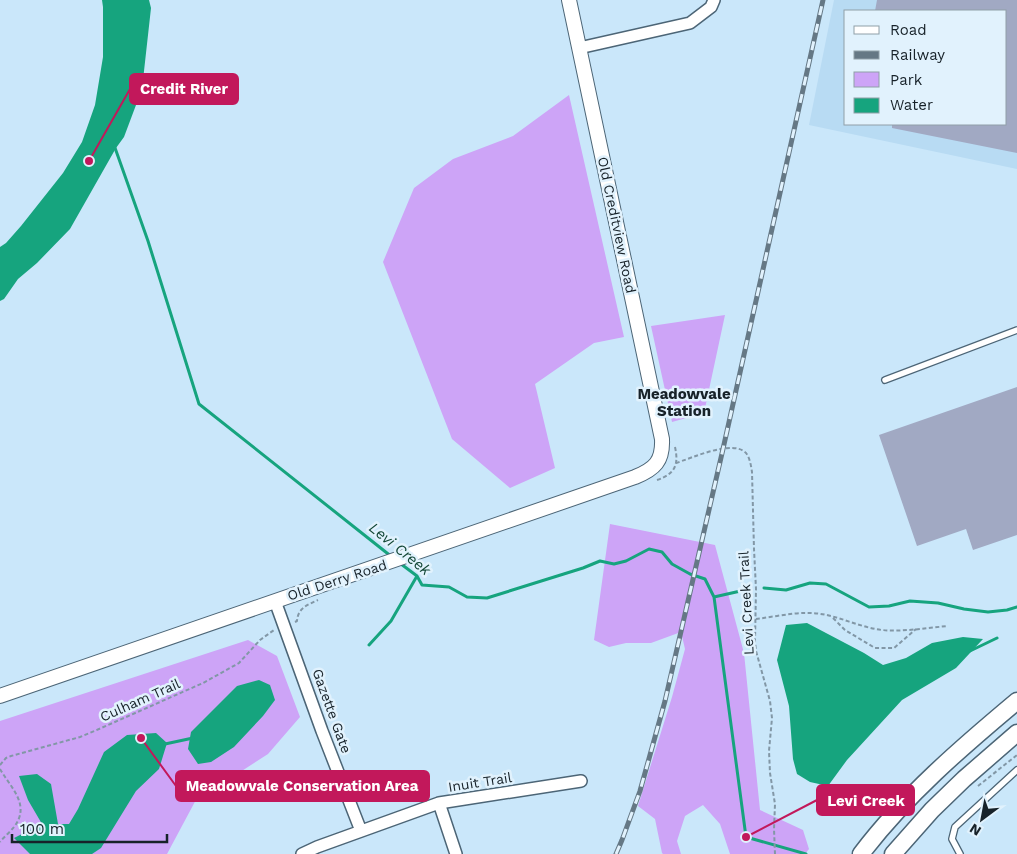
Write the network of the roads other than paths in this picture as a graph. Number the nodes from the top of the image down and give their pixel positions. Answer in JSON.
{"nodes":[{"id":1,"x":569,"y":0,"type":"edge"},
{"id":2,"x":714,"y":0,"type":"edge"},
{"id":3,"x":579,"y":48,"type":"junction"},
{"id":4,"x":1017,"y":330,"type":"edge"},
{"id":5,"x":885,"y":380,"type":"dead end"},
{"id":6,"x":663,"y":450,"type":"joint"},
{"id":7,"x":275,"y":601,"type":"junction"},
{"id":8,"x":0,"y":696,"type":"edge"},
{"id":9,"x":1017,"y":701,"type":"edge"},
{"id":10,"x":1017,"y":733,"type":"edge"},
{"id":11,"x":1017,"y":770,"type":"edge"},
{"id":12,"x":581,"y":781,"type":"dead end"},
{"id":13,"x":439,"y":803,"type":"junction"},
{"id":14,"x":361,"y":831,"type":"junction"},
{"id":15,"x":863,"y":852,"type":"edge"},
{"id":16,"x":302,"y":854,"type":"edge"},
{"id":17,"x":456,"y":854,"type":"edge"},
{"id":18,"x":893,"y":854,"type":"edge"},
{"id":19,"x":960,"y":854,"type":"edge"}],
"edges":[{"from":1,"to":3,"type":"street","name":"Old Creditview Road"},
{"from":2,"to":3,"type":"street"},
{"from":3,"to":6,"type":"street","name":"Old Creditview Road"},
{"from":4,"to":5,"type":"lane"},
{"from":6,"to":7,"type":"street","name":"Old Derry Road"},
{"from":7,"to":8,"type":"street","name":"Old Derry Road"},
{"from":7,"to":14,"type":"street","name":"Gazette Gate"},
{"from":9,"to":15,"type":"main road"},
{"from":10,"to":18,"type":"main road"},
{"from":11,"to":19,"type":"lane"},
{"from":12,"to":13,"type":"street","name":"Inuit Trail"},
{"from":13,"to":14,"type":"street","name":"Inuit Trail"},
{"from":13,"to":17,"type":"street"},
{"from":14,"to":16,"type":"street","name":"Inuit Trail"}]}
